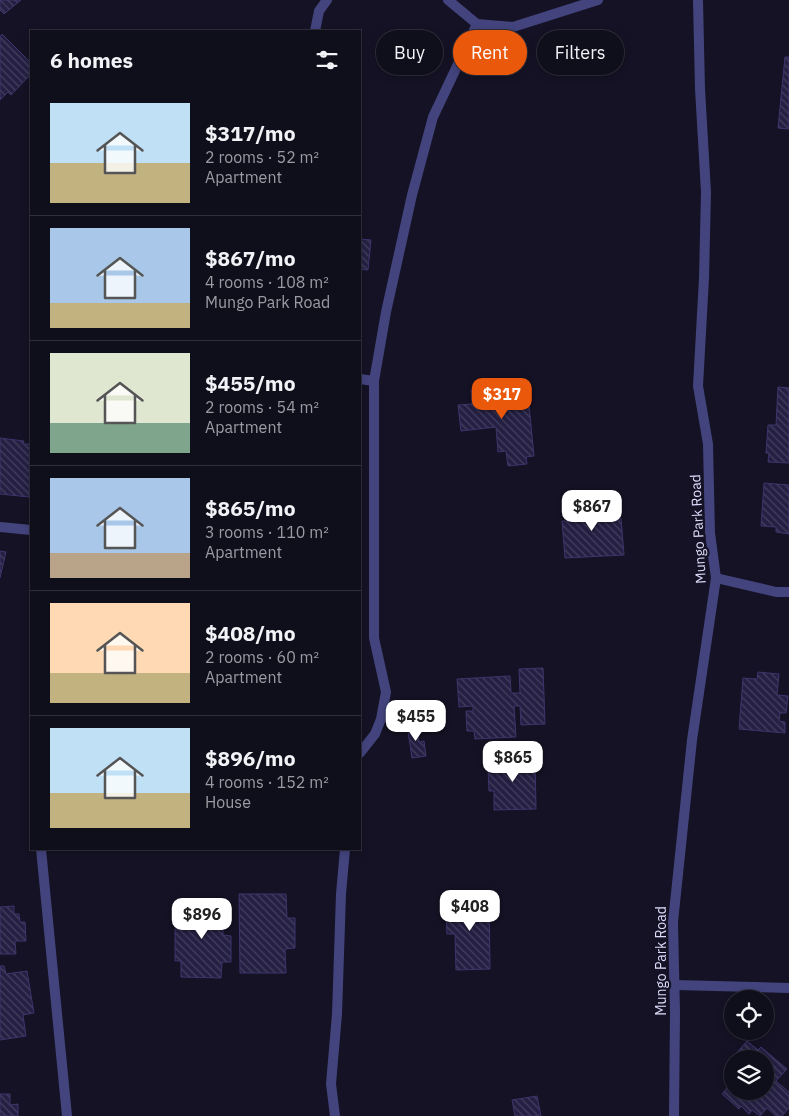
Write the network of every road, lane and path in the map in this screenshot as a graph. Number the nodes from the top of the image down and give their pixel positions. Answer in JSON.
{"nodes":[{"id":1,"x":327,"y":0,"type":"edge"},
{"id":2,"x":448,"y":0,"type":"edge"},
{"id":3,"x":598,"y":0,"type":"edge"},
{"id":4,"x":697,"y":4,"type":"edge"},
{"id":5,"x":476,"y":24,"type":"junction"},
{"id":6,"x":315,"y":30,"type":"edge"},
{"id":7,"x":361,"y":379,"type":"edge"},
{"id":8,"x":374,"y":380,"type":"junction"},
{"id":9,"x":0,"y":527,"type":"edge"},
{"id":10,"x":30,"y":530,"type":"edge"},
{"id":11,"x":716,"y":578,"type":"junction"},
{"id":12,"x":789,"y":592,"type":"edge"},
{"id":13,"x":361,"y":752,"type":"edge"},
{"id":14,"x":41,"y":850,"type":"edge"},
{"id":15,"x":345,"y":850,"type":"edge"},
{"id":16,"x":674,"y":986,"type":"junction"},
{"id":17,"x":789,"y":988,"type":"edge"},
{"id":18,"x":674,"y":1112,"type":"edge"},
{"id":19,"x":67,"y":1116,"type":"edge"},
{"id":20,"x":335,"y":1116,"type":"edge"}],
"edges":[{"from":1,"to":6,"type":"street"},
{"from":2,"to":5,"type":"street"},
{"from":3,"to":5,"type":"street"},
{"from":4,"to":11,"type":"street","name":"Mungo Park Road"},
{"from":5,"to":8,"type":"street"},
{"from":7,"to":8,"type":"street"},
{"from":8,"to":13,"type":"street"},
{"from":9,"to":10,"type":"street"},
{"from":11,"to":12,"type":"street"},
{"from":11,"to":16,"type":"street","name":"Mungo Park Road"},
{"from":14,"to":19,"type":"street"},
{"from":15,"to":20,"type":"street"},
{"from":16,"to":17,"type":"street"},
{"from":16,"to":18,"type":"street","name":"Mungo Park Road"}]}
